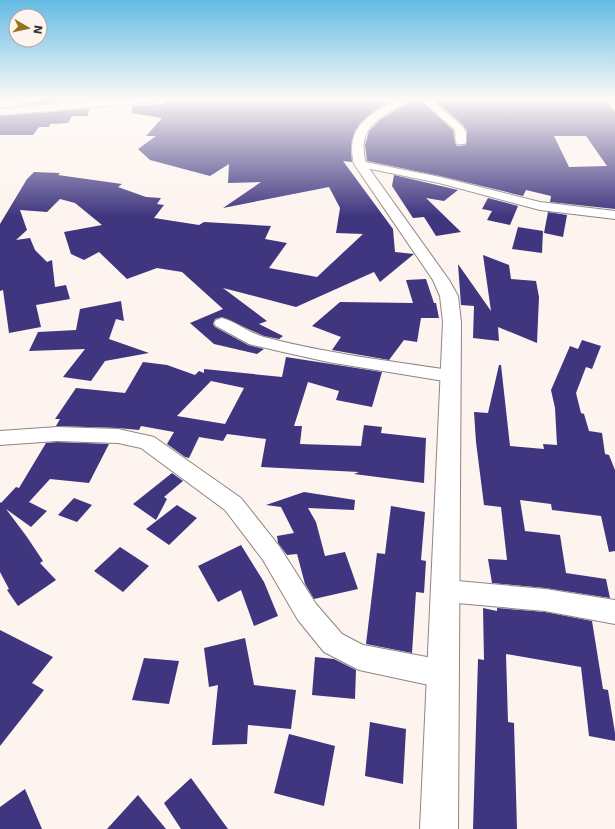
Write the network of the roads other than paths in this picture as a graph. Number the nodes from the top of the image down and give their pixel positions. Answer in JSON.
{"nodes":[{"id":1,"x":358,"y":138,"type":"edge"},
{"id":2,"x":461,"y":138,"type":"edge"},
{"id":3,"x":461,"y":142,"type":"dead end"},
{"id":4,"x":360,"y":164,"type":"junction"},
{"id":5,"x":615,"y":215,"type":"edge"},
{"id":6,"x":222,"y":323,"type":"dead end"},
{"id":7,"x":450,"y":376,"type":"junction"},
{"id":8,"x":0,"y":438,"type":"edge"},
{"id":9,"x":446,"y":591,"type":"junction"},
{"id":10,"x":615,"y":612,"type":"edge"},
{"id":11,"x":443,"y":674,"type":"junction"},
{"id":12,"x":439,"y":829,"type":"edge"}],
"edges":[{"from":1,"to":4,"type":"street"},
{"from":2,"to":3,"type":"street"},
{"from":4,"to":5,"type":"street"},
{"from":4,"to":7,"type":"street"},
{"from":6,"to":7,"type":"street"},
{"from":7,"to":9,"type":"street"},
{"from":8,"to":11,"type":"street"},
{"from":9,"to":10,"type":"street"},
{"from":9,"to":11,"type":"street"},
{"from":11,"to":12,"type":"street"}]}
